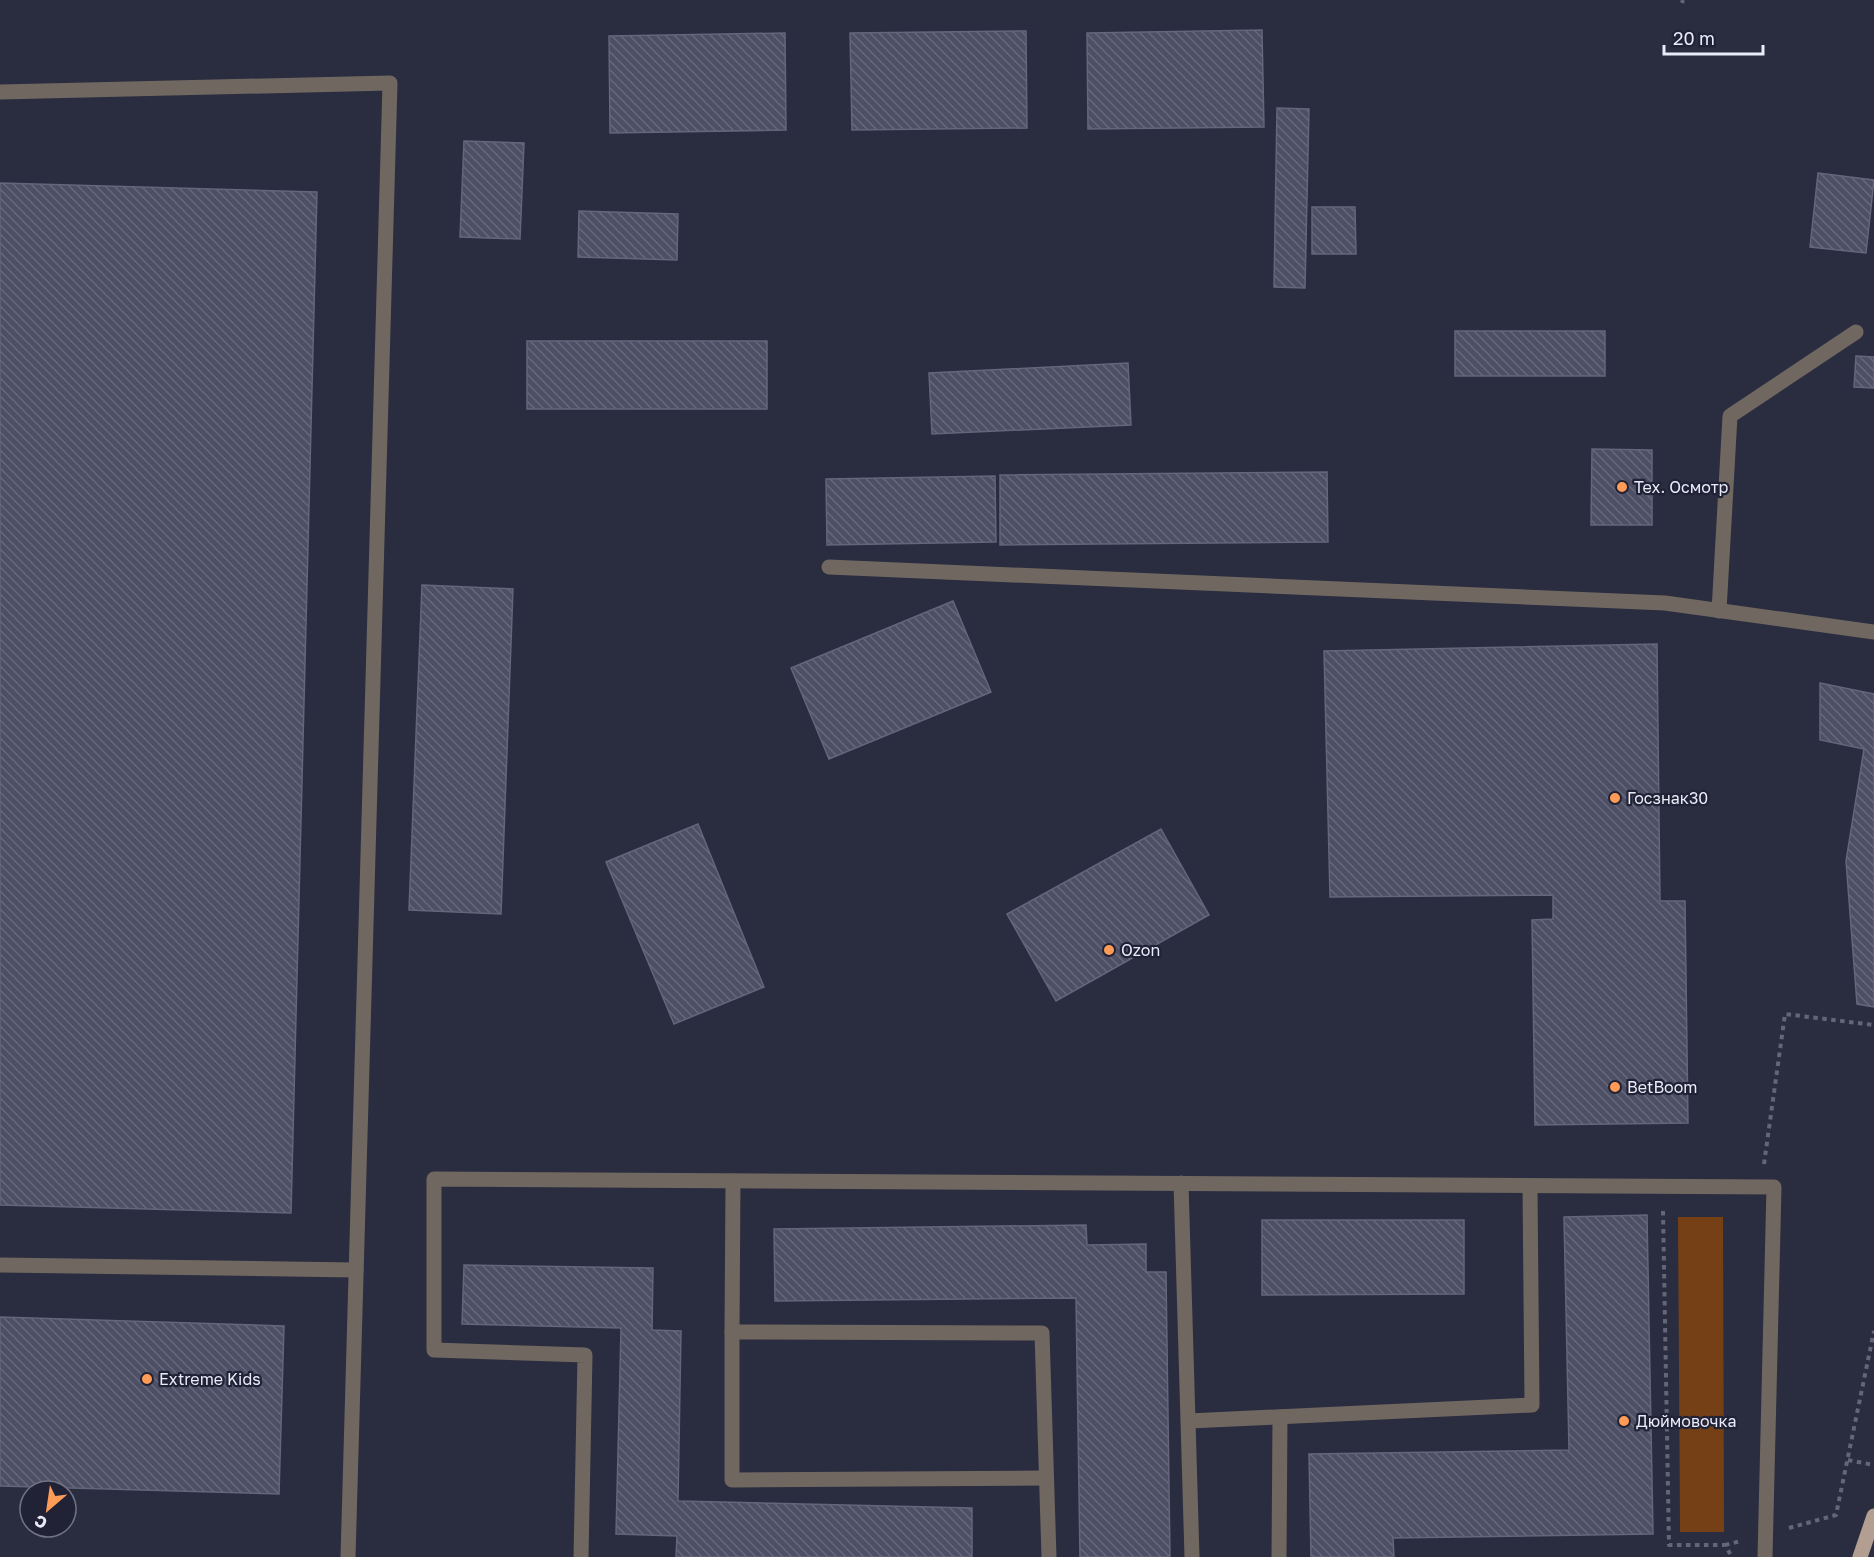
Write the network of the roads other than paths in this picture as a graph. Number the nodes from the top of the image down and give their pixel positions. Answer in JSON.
{"nodes":[{"id":1,"x":0,"y":92,"type":"edge"},
{"id":2,"x":1856,"y":332,"type":"dead end"},
{"id":3,"x":829,"y":567,"type":"dead end"},
{"id":4,"x":1719,"y":611,"type":"junction"},
{"id":5,"x":1874,"y":632,"type":"edge"},
{"id":6,"x":733,"y":1181,"type":"junction"},
{"id":7,"x":1181,"y":1183,"type":"junction"},
{"id":8,"x":1530,"y":1186,"type":"junction"},
{"id":9,"x":0,"y":1265,"type":"edge"},
{"id":10,"x":356,"y":1270,"type":"junction"},
{"id":11,"x":732,"y":1332,"type":"junction"},
{"id":12,"x":1280,"y":1417,"type":"junction"},
{"id":13,"x":1189,"y":1421,"type":"junction"},
{"id":14,"x":1046,"y":1478,"type":"junction"},
{"id":15,"x":1874,"y":1516,"type":"edge"},
{"id":16,"x":348,"y":1557,"type":"edge"},
{"id":17,"x":581,"y":1557,"type":"edge"},
{"id":18,"x":1049,"y":1557,"type":"edge"},
{"id":19,"x":1192,"y":1557,"type":"edge"},
{"id":20,"x":1279,"y":1557,"type":"edge"},
{"id":21,"x":1766,"y":1557,"type":"edge"},
{"id":22,"x":1860,"y":1557,"type":"edge"}],
"edges":[{"from":1,"to":10,"type":"lane"},
{"from":2,"to":4,"type":"lane"},
{"from":3,"to":4,"type":"lane"},
{"from":4,"to":5,"type":"lane"},
{"from":6,"to":7,"type":"lane"},
{"from":6,"to":11,"type":"lane"},
{"from":6,"to":17,"type":"lane"},
{"from":7,"to":8,"type":"lane"},
{"from":7,"to":13,"type":"lane"},
{"from":8,"to":12,"type":"lane"},
{"from":8,"to":21,"type":"lane"},
{"from":9,"to":10,"type":"lane"},
{"from":10,"to":16,"type":"lane"},
{"from":11,"to":14,"type":"lane"},
{"from":11,"to":14,"type":"lane"},
{"from":12,"to":13,"type":"lane"},
{"from":12,"to":20,"type":"lane"},
{"from":13,"to":19,"type":"lane"},
{"from":14,"to":18,"type":"lane"},
{"from":15,"to":22,"type":"main road"}]}
